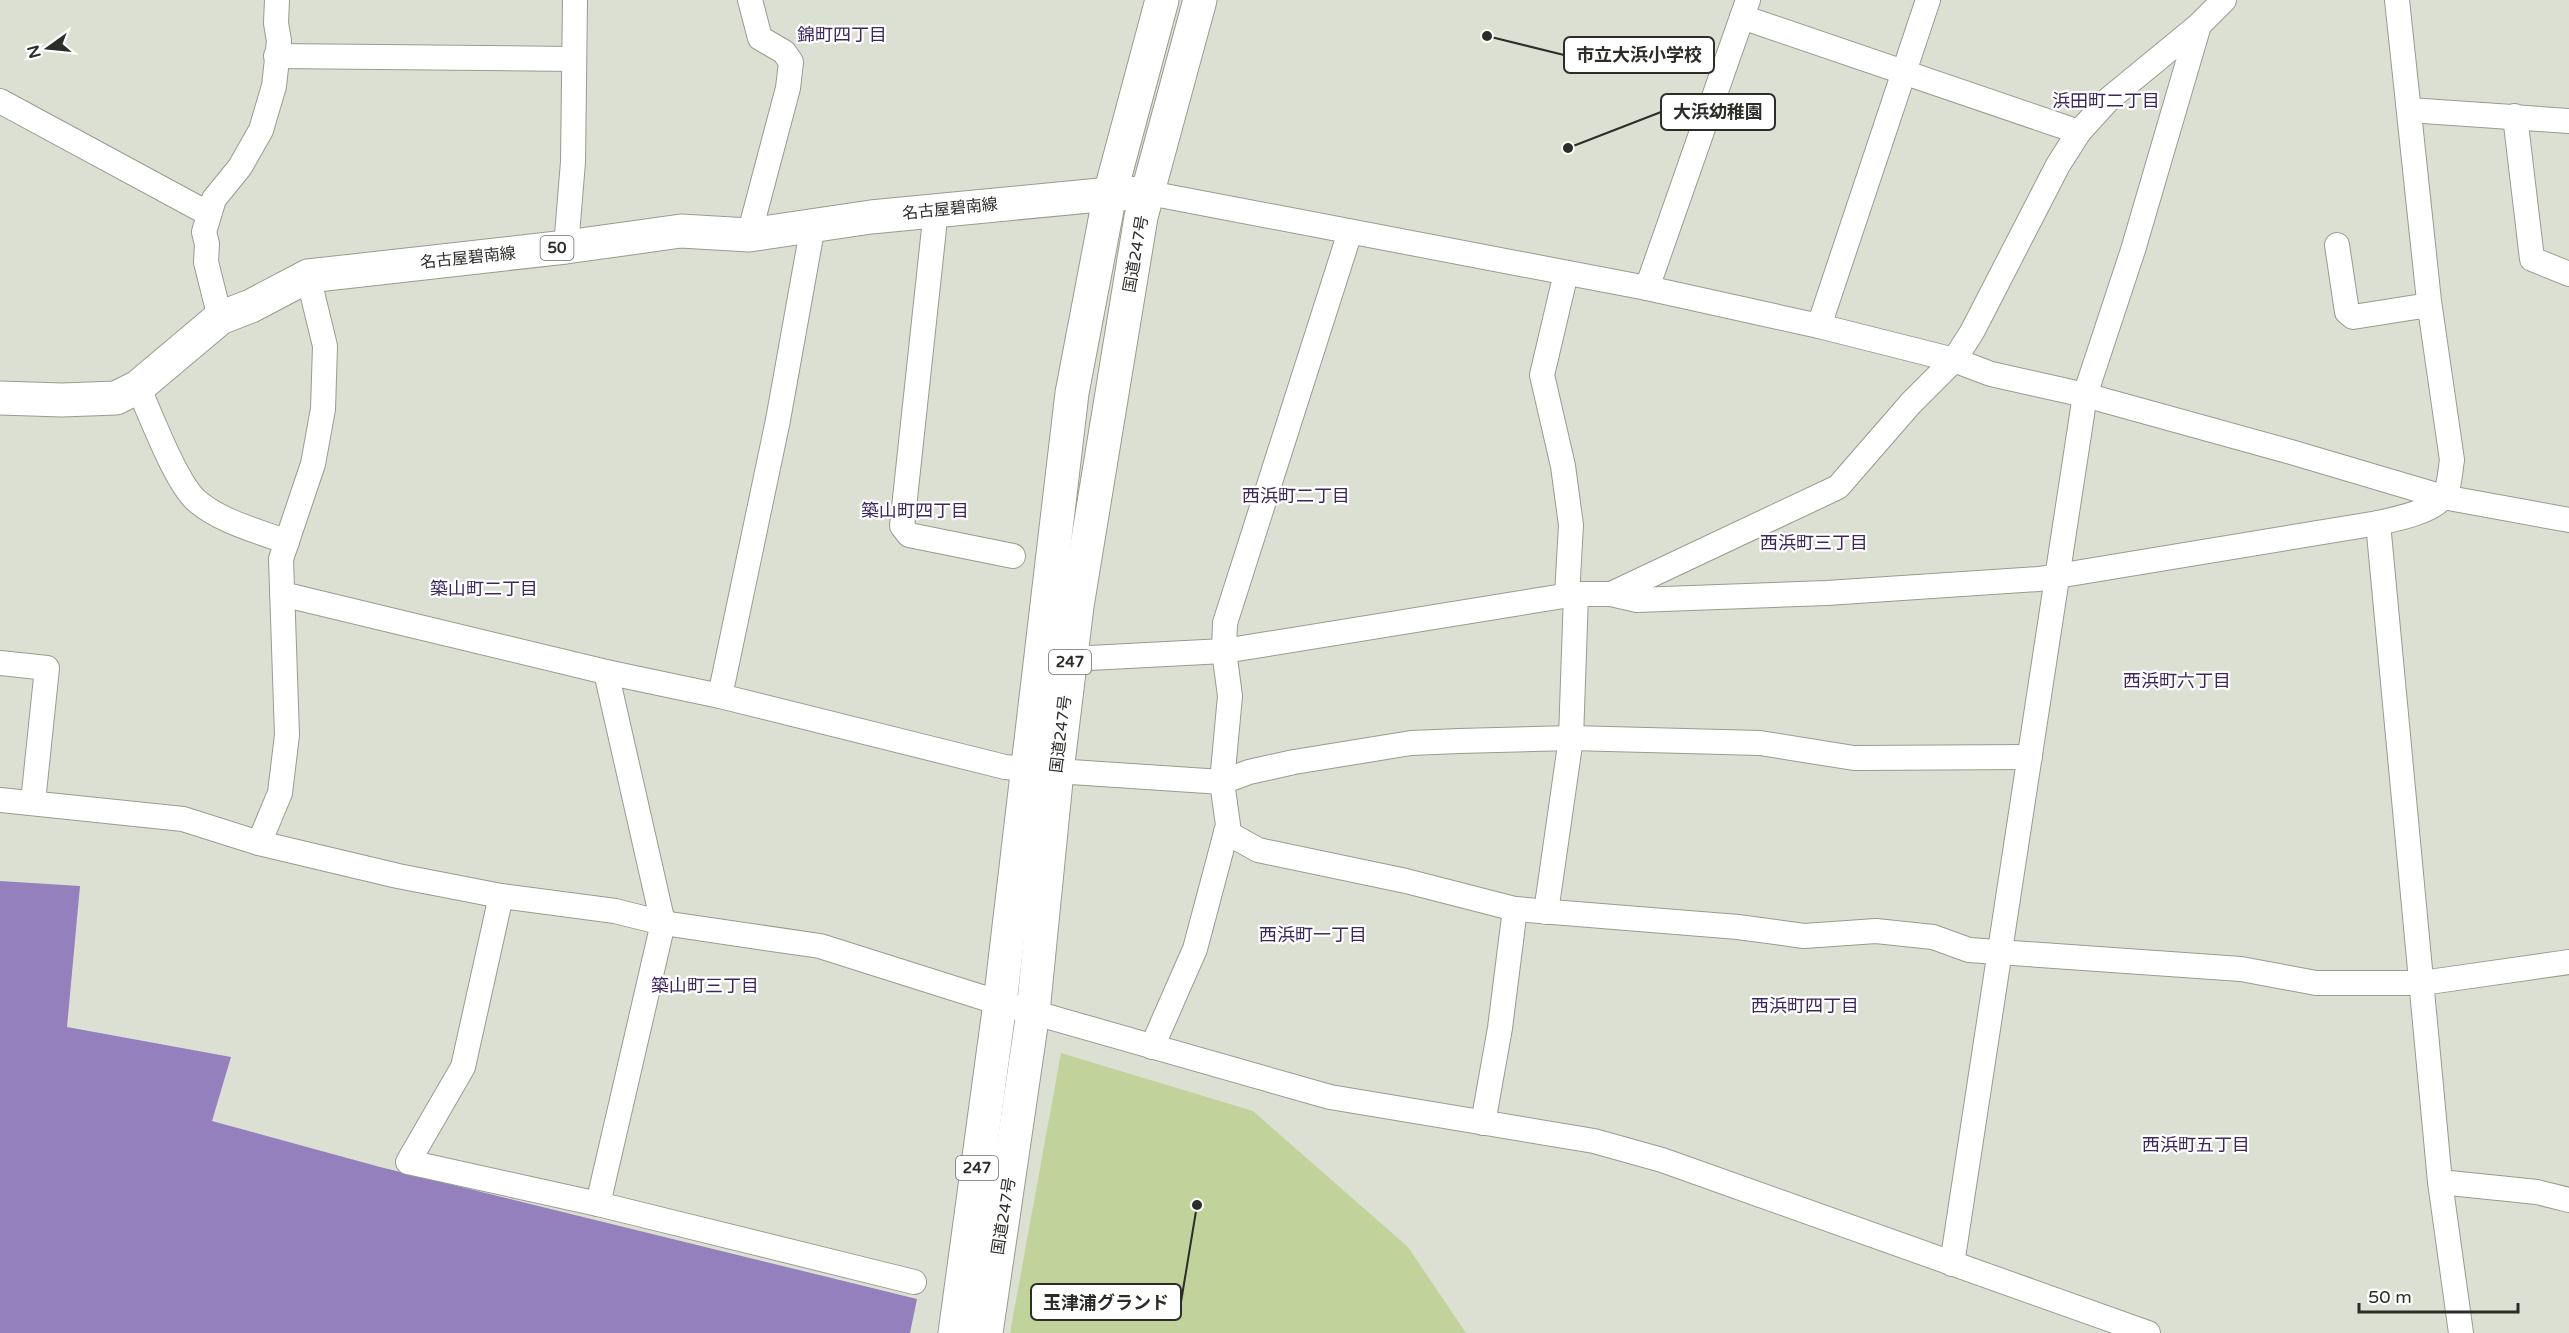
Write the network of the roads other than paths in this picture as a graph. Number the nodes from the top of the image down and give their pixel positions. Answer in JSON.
{"nodes":[{"id":1,"x":277,"y":0,"type":"edge"},
{"id":2,"x":575,"y":0,"type":"edge"},
{"id":3,"x":750,"y":0,"type":"edge"},
{"id":4,"x":1162,"y":0,"type":"edge"},
{"id":5,"x":1200,"y":0,"type":"edge"},
{"id":6,"x":1928,"y":0,"type":"edge"},
{"id":7,"x":2224,"y":0,"type":"edge"},
{"id":8,"x":2397,"y":0,"type":"edge"},
{"id":9,"x":1745,"y":9,"type":"edge"},
{"id":10,"x":2199,"y":25,"type":"junction"},
{"id":11,"x":276,"y":56,"type":"junction"},
{"id":12,"x":574,"y":59,"type":"junction"},
{"id":13,"x":1903,"y":74,"type":"junction"},
{"id":14,"x":0,"y":101,"type":"edge"},
{"id":15,"x":2409,"y":110,"type":"junction"},
{"id":16,"x":2515,"y":116,"type":"junction"},
{"id":17,"x":2569,"y":121,"type":"edge"},
{"id":18,"x":2079,"y":132,"type":"junction"},
{"id":19,"x":1149,"y":192,"type":"junction"},
{"id":20,"x":1110,"y":194,"type":"junction"},
{"id":21,"x":936,"y":210,"type":"junction"},
{"id":22,"x":209,"y":214,"type":"junction"},
{"id":23,"x":813,"y":225,"type":"junction"},
{"id":24,"x":1350,"y":232,"type":"junction"},
{"id":25,"x":749,"y":235,"type":"junction"},
{"id":26,"x":2337,"y":245,"type":"dead end"},
{"id":27,"x":566,"y":247,"type":"junction"},
{"id":28,"x":1566,"y":273,"type":"junction"},
{"id":29,"x":2569,"y":274,"type":"edge"},
{"id":30,"x":308,"y":276,"type":"junction"},
{"id":31,"x":1647,"y":288,"type":"junction"},
{"id":32,"x":2429,"y":305,"type":"junction"},
{"id":33,"x":220,"y":318,"type":"junction"},
{"id":34,"x":1819,"y":326,"type":"junction"},
{"id":35,"x":1954,"y":360,"type":"junction"},
{"id":36,"x":138,"y":387,"type":"junction"},
{"id":37,"x":2085,"y":395,"type":"junction"},
{"id":38,"x":0,"y":398,"type":"edge"},
{"id":39,"x":2443,"y":497,"type":"junction"},
{"id":40,"x":2569,"y":520,"type":"edge"},
{"id":41,"x":2378,"y":523,"type":"junction"},
{"id":42,"x":287,"y":542,"type":"junction"},
{"id":43,"x":1013,"y":556,"type":"dead end"},
{"id":44,"x":2059,"y":576,"type":"junction"},
{"id":45,"x":282,"y":594,"type":"junction"},
{"id":46,"x":1571,"y":594,"type":"junction"},
{"id":47,"x":1611,"y":594,"type":"junction"},
{"id":48,"x":1224,"y":651,"type":"junction"},
{"id":49,"x":1070,"y":659,"type":"junction"},
{"id":50,"x":0,"y":663,"type":"edge"},
{"id":51,"x":606,"y":672,"type":"junction"},
{"id":52,"x":720,"y":696,"type":"junction"},
{"id":53,"x":1571,"y":738,"type":"junction"},
{"id":54,"x":2030,"y":757,"type":"junction"},
{"id":55,"x":1041,"y":770,"type":"junction"},
{"id":56,"x":1222,"y":782,"type":"junction"},
{"id":57,"x":0,"y":800,"type":"edge"},
{"id":58,"x":33,"y":802,"type":"junction"},
{"id":59,"x":1226,"y":832,"type":"junction"},
{"id":60,"x":259,"y":843,"type":"junction"},
{"id":61,"x":501,"y":896,"type":"junction"},
{"id":62,"x":1515,"y":909,"type":"junction"},
{"id":63,"x":1546,"y":912,"type":"junction"},
{"id":64,"x":663,"y":923,"type":"junction"},
{"id":65,"x":2000,"y":953,"type":"junction"},
{"id":66,"x":2569,"y":962,"type":"edge"},
{"id":67,"x":2422,"y":983,"type":"junction"},
{"id":68,"x":1000,"y":1003,"type":"junction"},
{"id":69,"x":1033,"y":1012,"type":"junction"},
{"id":70,"x":1152,"y":1047,"type":"junction"},
{"id":71,"x":1483,"y":1123,"type":"junction"},
{"id":72,"x":2440,"y":1182,"type":"junction"},
{"id":73,"x":2569,"y":1200,"type":"edge"},
{"id":74,"x":598,"y":1204,"type":"junction"},
{"id":75,"x":1952,"y":1264,"type":"junction"},
{"id":76,"x":914,"y":1282,"type":"dead end"},
{"id":77,"x":955,"y":1333,"type":"edge"},
{"id":78,"x":986,"y":1333,"type":"edge"},
{"id":79,"x":2148,"y":1333,"type":"edge"},
{"id":80,"x":2461,"y":1333,"type":"edge"}],
"edges":[{"from":1,"to":11,"type":"street"},
{"from":2,"to":12,"type":"street"},
{"from":3,"to":25,"type":"street"},
{"from":4,"to":20,"type":"main road","name":"国道247号","number":"247"},
{"from":5,"to":19,"type":"main road","name":"国道247号","number":"247"},
{"from":6,"to":13,"type":"street"},
{"from":7,"to":10,"type":"street"},
{"from":8,"to":15,"type":"street"},
{"from":9,"to":13,"type":"street"},
{"from":9,"to":31,"type":"street"},
{"from":10,"to":18,"type":"street"},
{"from":10,"to":37,"type":"street"},
{"from":11,"to":12,"type":"street"},
{"from":11,"to":22,"type":"street"},
{"from":12,"to":27,"type":"street"},
{"from":13,"to":18,"type":"street"},
{"from":13,"to":34,"type":"street"},
{"from":14,"to":22,"type":"street"},
{"from":15,"to":16,"type":"street"},
{"from":15,"to":32,"type":"street"},
{"from":16,"to":17,"type":"street"},
{"from":16,"to":29,"type":"street"},
{"from":18,"to":35,"type":"street"},
{"from":19,"to":20,"type":"main road","name":"名古屋碧南線","number":"50"},
{"from":19,"to":24,"type":"street"},
{"from":19,"to":49,"type":"main road","name":"国道247号","number":"247"},
{"from":20,"to":21,"type":"main road","name":"名古屋碧南線","number":"50"},
{"from":20,"to":55,"type":"main road","name":"国道247号","number":"247"},
{"from":21,"to":23,"type":"main road","name":"名古屋碧南線","number":"50"},
{"from":21,"to":43,"type":"street"},
{"from":22,"to":33,"type":"street"},
{"from":23,"to":25,"type":"main road","name":"名古屋碧南線","number":"50"},
{"from":23,"to":52,"type":"street"},
{"from":24,"to":28,"type":"street"},
{"from":24,"to":48,"type":"street"},
{"from":25,"to":27,"type":"main road","name":"名古屋碧南線","number":"50"},
{"from":26,"to":32,"type":"street"},
{"from":27,"to":30,"type":"main road","name":"名古屋碧南線","number":"50"},
{"from":28,"to":31,"type":"street"},
{"from":28,"to":46,"type":"street"},
{"from":30,"to":33,"type":"main road","name":"名古屋碧南線","number":"50"},
{"from":30,"to":42,"type":"street"},
{"from":31,"to":34,"type":"street"},
{"from":32,"to":39,"type":"street"},
{"from":33,"to":36,"type":"main road","name":"名古屋碧南線","number":"50"},
{"from":34,"to":35,"type":"street"},
{"from":35,"to":37,"type":"street"},
{"from":35,"to":47,"type":"street"},
{"from":36,"to":38,"type":"main road","name":"名古屋碧南線","number":"50"},
{"from":36,"to":42,"type":"street"},
{"from":37,"to":39,"type":"street"},
{"from":37,"to":44,"type":"street"},
{"from":39,"to":40,"type":"street"},
{"from":39,"to":41,"type":"street"},
{"from":41,"to":44,"type":"street"},
{"from":41,"to":67,"type":"street"},
{"from":42,"to":45,"type":"street"},
{"from":44,"to":47,"type":"street"},
{"from":44,"to":54,"type":"street"},
{"from":45,"to":51,"type":"street"},
{"from":45,"to":60,"type":"street"},
{"from":46,"to":47,"type":"street"},
{"from":46,"to":48,"type":"street"},
{"from":46,"to":53,"type":"street"},
{"from":48,"to":49,"type":"street"},
{"from":48,"to":56,"type":"street"},
{"from":49,"to":55,"type":"main road","name":"国道247号","number":"247"},
{"from":50,"to":58,"type":"street"},
{"from":51,"to":52,"type":"street"},
{"from":51,"to":64,"type":"street"},
{"from":52,"to":55,"type":"street"},
{"from":53,"to":54,"type":"street"},
{"from":53,"to":56,"type":"street"},
{"from":53,"to":63,"type":"street"},
{"from":54,"to":65,"type":"street"},
{"from":55,"to":56,"type":"street"},
{"from":55,"to":68,"type":"main road","name":"国道247号","number":"247"},
{"from":55,"to":69,"type":"main road","name":"国道247号","number":"247"},
{"from":56,"to":59,"type":"street"},
{"from":57,"to":58,"type":"street"},
{"from":58,"to":60,"type":"street"},
{"from":59,"to":62,"type":"street"},
{"from":59,"to":70,"type":"street"},
{"from":60,"to":61,"type":"street"},
{"from":61,"to":64,"type":"street"},
{"from":61,"to":74,"type":"street"},
{"from":62,"to":63,"type":"street"},
{"from":62,"to":71,"type":"street"},
{"from":63,"to":65,"type":"street"},
{"from":64,"to":68,"type":"street"},
{"from":64,"to":74,"type":"street"},
{"from":65,"to":67,"type":"street"},
{"from":65,"to":75,"type":"street"},
{"from":66,"to":67,"type":"street"},
{"from":67,"to":72,"type":"street"},
{"from":68,"to":69,"type":"street"},
{"from":68,"to":77,"type":"main road","name":"国道247号","number":"247"},
{"from":69,"to":70,"type":"street"},
{"from":69,"to":78,"type":"main road","name":"国道247号","number":"247"},
{"from":70,"to":71,"type":"street"},
{"from":71,"to":75,"type":"street"},
{"from":72,"to":73,"type":"street"},
{"from":72,"to":80,"type":"street"},
{"from":74,"to":76,"type":"street"},
{"from":75,"to":79,"type":"street"}]}
